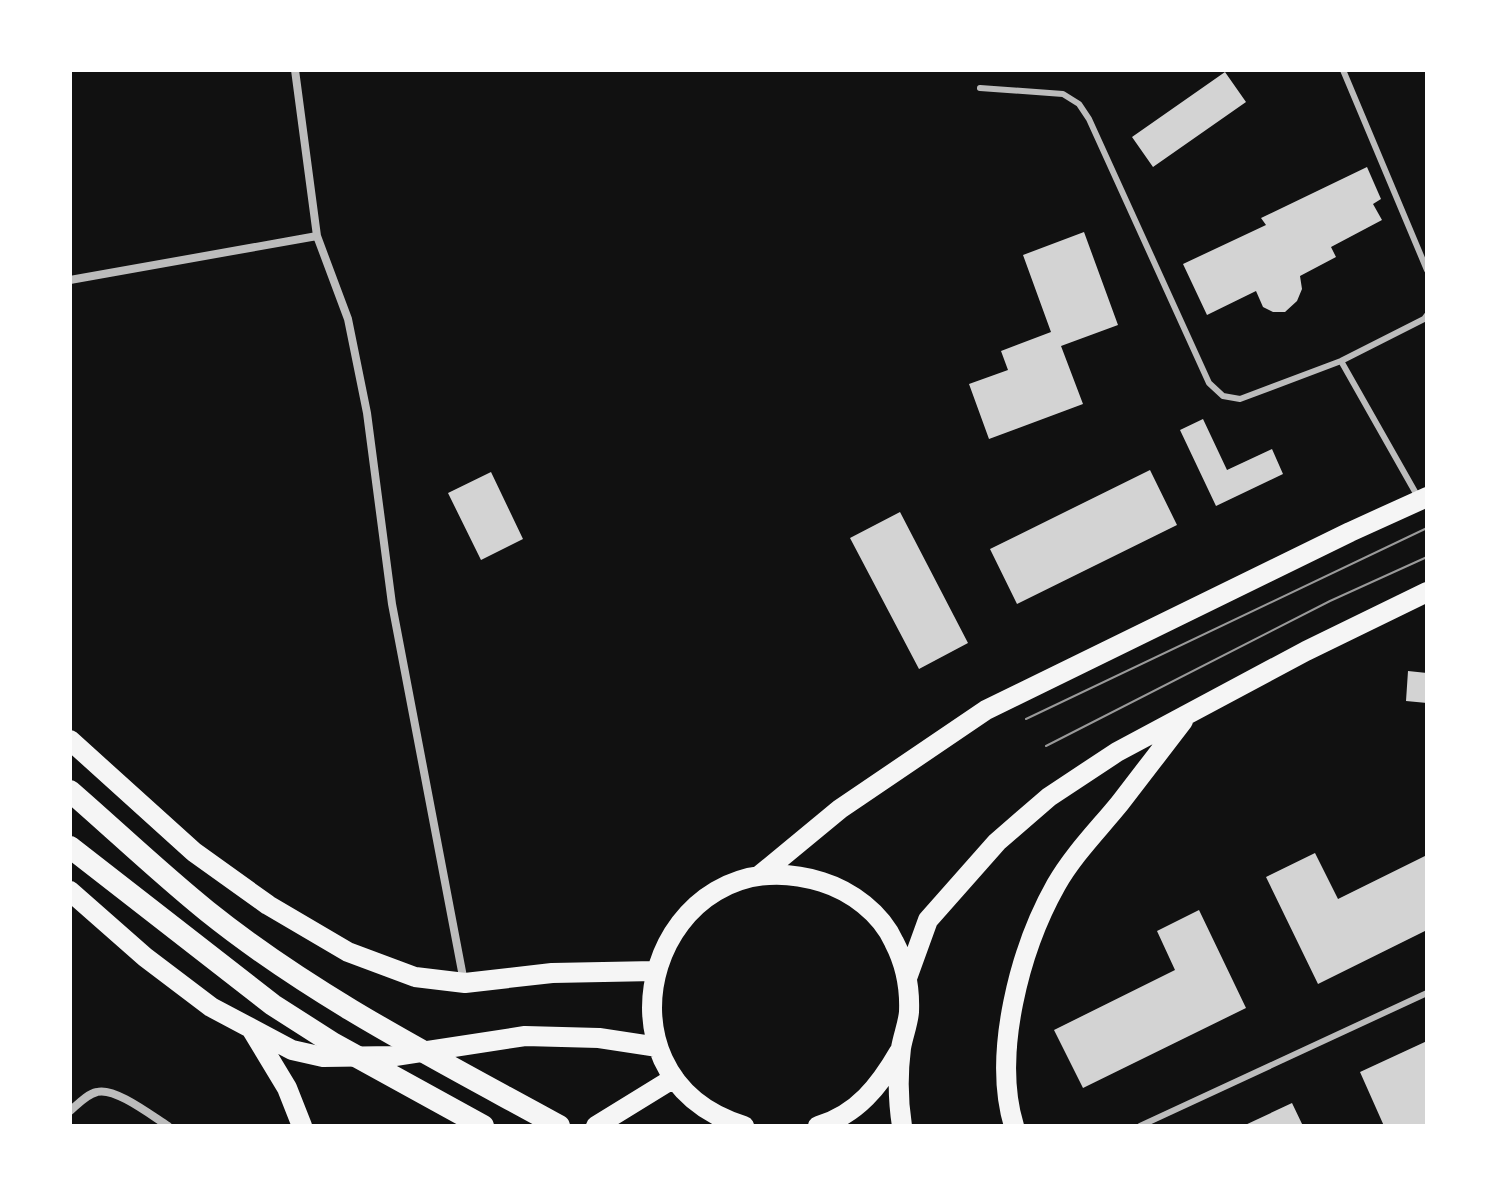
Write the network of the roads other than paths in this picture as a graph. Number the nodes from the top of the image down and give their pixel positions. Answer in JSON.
{"nodes":[{"id":1,"x":295,"y":70,"type":"edge"},
{"id":2,"x":1343,"y":70,"type":"edge"},
{"id":3,"x":980,"y":88,"type":"dead end"},
{"id":4,"x":317,"y":236,"type":"junction"},
{"id":5,"x":1427,"y":270,"type":"edge"},
{"id":6,"x":70,"y":280,"type":"edge"},
{"id":7,"x":1427,"y":315,"type":"edge"},
{"id":8,"x":1341,"y":361,"type":"junction"},
{"id":9,"x":1423,"y":498,"type":"edge"},
{"id":10,"x":1427,"y":592,"type":"edge"},
{"id":11,"x":1188,"y":715,"type":"junction"},
{"id":12,"x":70,"y":740,"type":"edge"},
{"id":13,"x":70,"y":791,"type":"edge"},
{"id":14,"x":70,"y":847,"type":"edge"},
{"id":15,"x":760,"y":875,"type":"junction"},
{"id":16,"x":70,"y":891,"type":"edge"},
{"id":17,"x":655,"y":971,"type":"junction"},
{"id":18,"x":907,"y":978,"type":"junction"},
{"id":19,"x":465,"y":983,"type":"junction"},
{"id":20,"x":1427,"y":993,"type":"edge"},
{"id":21,"x":252,"y":1030,"type":"junction"},
{"id":22,"x":658,"y":1047,"type":"junction"},
{"id":23,"x":901,"y":1048,"type":"junction"},
{"id":24,"x":674,"y":1078,"type":"junction"},
{"id":25,"x":70,"y":1111,"type":"edge"},
{"id":26,"x":168,"y":1126,"type":"edge"},
{"id":27,"x":302,"y":1126,"type":"edge"},
{"id":28,"x":483,"y":1126,"type":"edge"},
{"id":29,"x":559,"y":1126,"type":"edge"},
{"id":30,"x":596,"y":1126,"type":"edge"},
{"id":31,"x":744,"y":1126,"type":"edge"},
{"id":32,"x":818,"y":1126,"type":"edge"},
{"id":33,"x":902,"y":1126,"type":"edge"},
{"id":34,"x":1014,"y":1126,"type":"edge"},
{"id":35,"x":1140,"y":1126,"type":"edge"}],
"edges":[{"from":1,"to":4,"type":"street"},
{"from":2,"to":5,"type":"lane"},
{"from":3,"to":8,"type":"lane"},
{"from":4,"to":6,"type":"street"},
{"from":4,"to":19,"type":"street"},
{"from":7,"to":8,"type":"lane"},
{"from":8,"to":9,"type":"lane"},
{"from":9,"to":15,"type":"main road"},
{"from":10,"to":11,"type":"main road"},
{"from":11,"to":18,"type":"main road"},
{"from":11,"to":34,"type":"main road"},
{"from":12,"to":19,"type":"main road"},
{"from":13,"to":29,"type":"highway"},
{"from":14,"to":28,"type":"highway"},
{"from":15,"to":17,"type":"main road"},
{"from":15,"to":18,"type":"main road"},
{"from":16,"to":21,"type":"main road"},
{"from":17,"to":19,"type":"main road"},
{"from":17,"to":22,"type":"main road"},
{"from":18,"to":23,"type":"main road"},
{"from":20,"to":35,"type":"lane"},
{"from":21,"to":22,"type":"main road"},
{"from":21,"to":27,"type":"main road"},
{"from":22,"to":24,"type":"main road"},
{"from":23,"to":32,"type":"main road"},
{"from":23,"to":33,"type":"main road"},
{"from":24,"to":30,"type":"main road"},
{"from":24,"to":31,"type":"main road"},
{"from":25,"to":26,"type":"street"}]}
